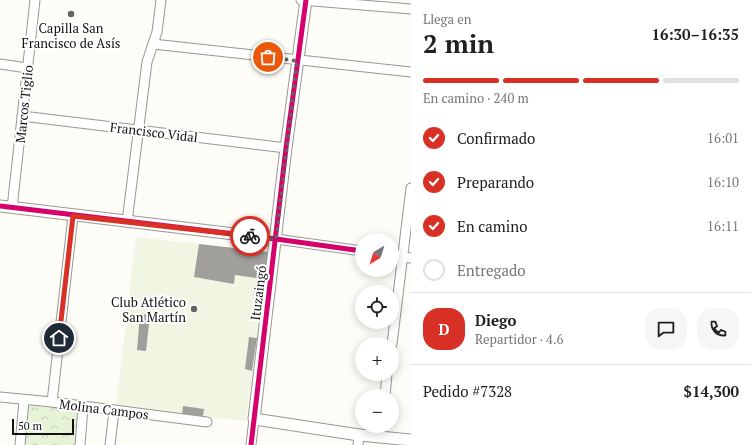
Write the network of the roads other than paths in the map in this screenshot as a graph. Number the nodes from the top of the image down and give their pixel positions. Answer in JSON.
{"nodes":[{"id":1,"x":35,"y":0,"type":"edge"},
{"id":2,"x":161,"y":0,"type":"edge"},
{"id":3,"x":304,"y":0,"type":"edge"},
{"id":4,"x":411,"y":9,"type":"edge"},
{"id":5,"x":153,"y":44,"type":"junction"},
{"id":6,"x":297,"y":61,"type":"junction"},
{"id":7,"x":0,"y":64,"type":"edge"},
{"id":8,"x":27,"y":68,"type":"junction"},
{"id":9,"x":411,"y":72,"type":"edge"},
{"id":10,"x":22,"y":116,"type":"junction"},
{"id":11,"x":138,"y":130,"type":"junction"},
{"id":12,"x":286,"y":148,"type":"junction"},
{"id":13,"x":411,"y":188,"type":"edge"},
{"id":14,"x":0,"y":206,"type":"edge"},
{"id":15,"x":12,"y":208,"type":"junction"},
{"id":16,"x":73,"y":216,"type":"junction"},
{"id":17,"x":127,"y":222,"type":"junction"},
{"id":18,"x":276,"y":239,"type":"junction"},
{"id":19,"x":355,"y":250,"type":"edge"},
{"id":20,"x":407,"y":257,"type":"edge"},
{"id":21,"x":393,"y":337,"type":"edge"},
{"id":22,"x":0,"y":398,"type":"edge"},
{"id":23,"x":24,"y":400,"type":"junction"},
{"id":24,"x":52,"y":402,"type":"junction"},
{"id":25,"x":83,"y":407,"type":"junction"},
{"id":26,"x":114,"y":411,"type":"junction"},
{"id":27,"x":254,"y":419,"type":"junction"},
{"id":28,"x":207,"y":422,"type":"dead end"},
{"id":29,"x":375,"y":433,"type":"edge"},
{"id":30,"x":387,"y":433,"type":"edge"},
{"id":31,"x":358,"y":440,"type":"edge"},
{"id":32,"x":411,"y":440,"type":"edge"},
{"id":33,"x":20,"y":445,"type":"edge"},
{"id":34,"x":80,"y":445,"type":"edge"},
{"id":35,"x":110,"y":445,"type":"edge"},
{"id":36,"x":251,"y":445,"type":"edge"}],
"edges":[{"from":1,"to":8,"type":"street","name":"Marcos Tiglio"},
{"from":2,"to":5,"type":"street"},
{"from":3,"to":4,"type":"street"},
{"from":3,"to":6,"type":"street","name":"Ituzaingó"},
{"from":5,"to":6,"type":"street"},
{"from":5,"to":11,"type":"street"},
{"from":6,"to":9,"type":"street"},
{"from":6,"to":12,"type":"street","name":"Ituzaingó"},
{"from":7,"to":8,"type":"street"},
{"from":8,"to":10,"type":"street","name":"Marcos Tiglio"},
{"from":10,"to":11,"type":"street","name":"Francisco Vidal"},
{"from":10,"to":15,"type":"street","name":"Marcos Tiglio"},
{"from":11,"to":12,"type":"street","name":"Francisco Vidal"},
{"from":11,"to":17,"type":"street"},
{"from":12,"to":18,"type":"street","name":"Ituzaingó"},
{"from":13,"to":20,"type":"street"},
{"from":14,"to":15,"type":"street"},
{"from":15,"to":16,"type":"street"},
{"from":16,"to":17,"type":"street"},
{"from":16,"to":24,"type":"street"},
{"from":17,"to":18,"type":"street"},
{"from":18,"to":19,"type":"street"},
{"from":18,"to":27,"type":"street","name":"Ituzaingó"},
{"from":20,"to":21,"type":"street"},
{"from":22,"to":23,"type":"street","name":"Molina Campos"},
{"from":23,"to":24,"type":"street","name":"Molina Campos"},
{"from":23,"to":33,"type":"street"},
{"from":24,"to":25,"type":"street","name":"Molina Campos"},
{"from":25,"to":26,"type":"street","name":"Molina Campos"},
{"from":25,"to":34,"type":"street"},
{"from":26,"to":28,"type":"street","name":"Molina Campos"},
{"from":26,"to":35,"type":"street"},
{"from":27,"to":31,"type":"street"},
{"from":27,"to":36,"type":"street","name":"Ituzaingó"},
{"from":29,"to":31,"type":"street"},
{"from":30,"to":32,"type":"street"}]}
